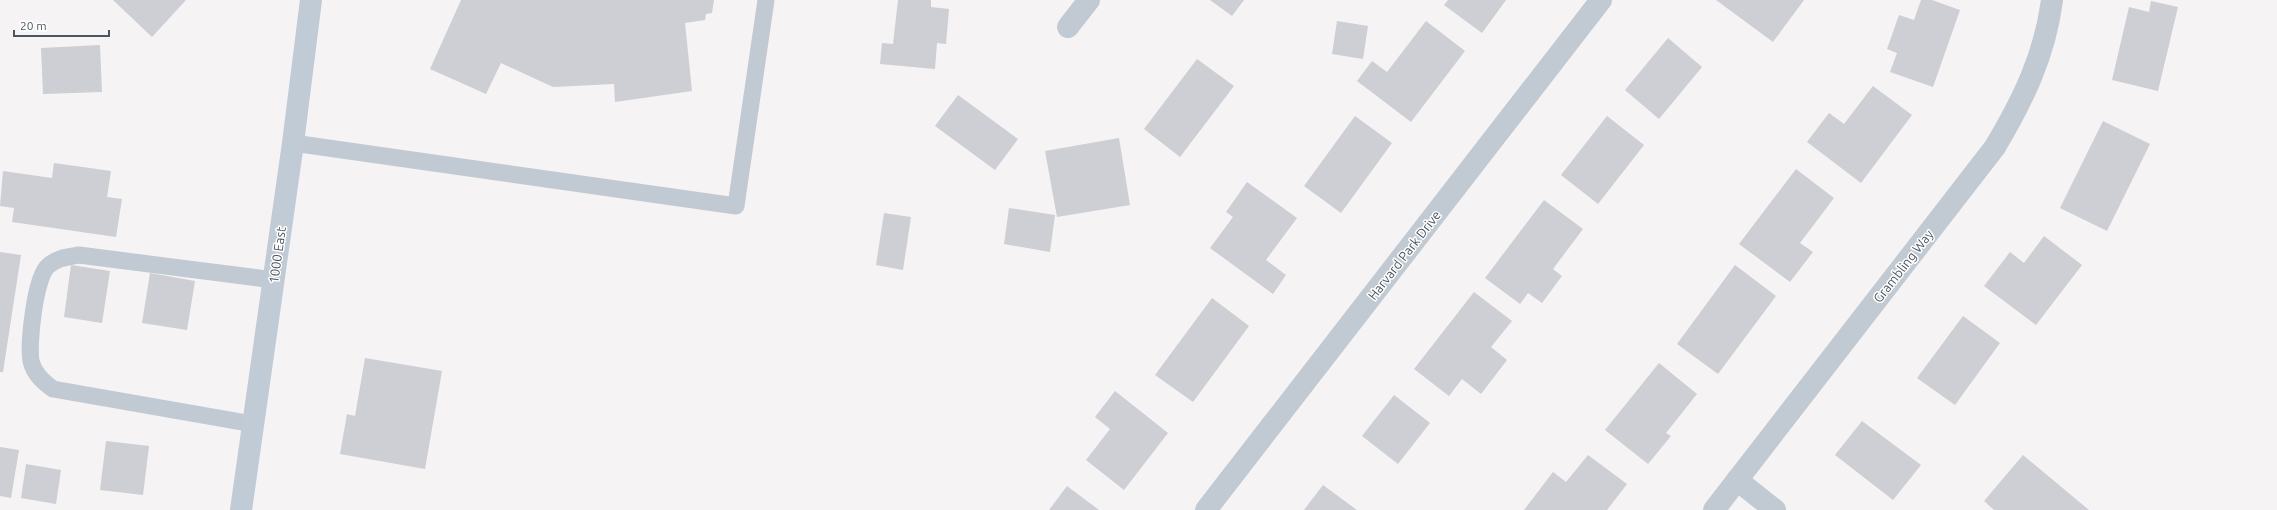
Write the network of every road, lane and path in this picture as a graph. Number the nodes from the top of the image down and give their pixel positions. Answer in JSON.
{"nodes":[{"id":1,"x":311,"y":0,"type":"edge"},
{"id":2,"x":766,"y":0,"type":"edge"},
{"id":3,"x":1089,"y":0,"type":"edge"},
{"id":4,"x":1601,"y":0,"type":"edge"},
{"id":5,"x":2052,"y":0,"type":"edge"},
{"id":6,"x":1068,"y":27,"type":"dead end"},
{"id":7,"x":293,"y":143,"type":"junction"},
{"id":8,"x":274,"y":280,"type":"junction"},
{"id":9,"x":254,"y":424,"type":"junction"},
{"id":10,"x":1737,"y":480,"type":"junction"},
{"id":11,"x":241,"y":510,"type":"edge"},
{"id":12,"x":1206,"y":510,"type":"edge"},
{"id":13,"x":1714,"y":510,"type":"edge"},
{"id":14,"x":1775,"y":510,"type":"edge"}],
"edges":[{"from":1,"to":7,"type":"street","name":"1000 East"},
{"from":2,"to":7,"type":"lane"},
{"from":3,"to":6,"type":"street"},
{"from":4,"to":12,"type":"street","name":"Harvard Park Drive"},
{"from":5,"to":10,"type":"street","name":"Grambling Way"},
{"from":7,"to":8,"type":"street","name":"1000 East"},
{"from":8,"to":9,"type":"street","name":"1000 East"},
{"from":8,"to":9,"type":"lane"},
{"from":9,"to":11,"type":"street","name":"1000 East"},
{"from":10,"to":13,"type":"street","name":"Grambling Way"},
{"from":10,"to":14,"type":"street"}]}
